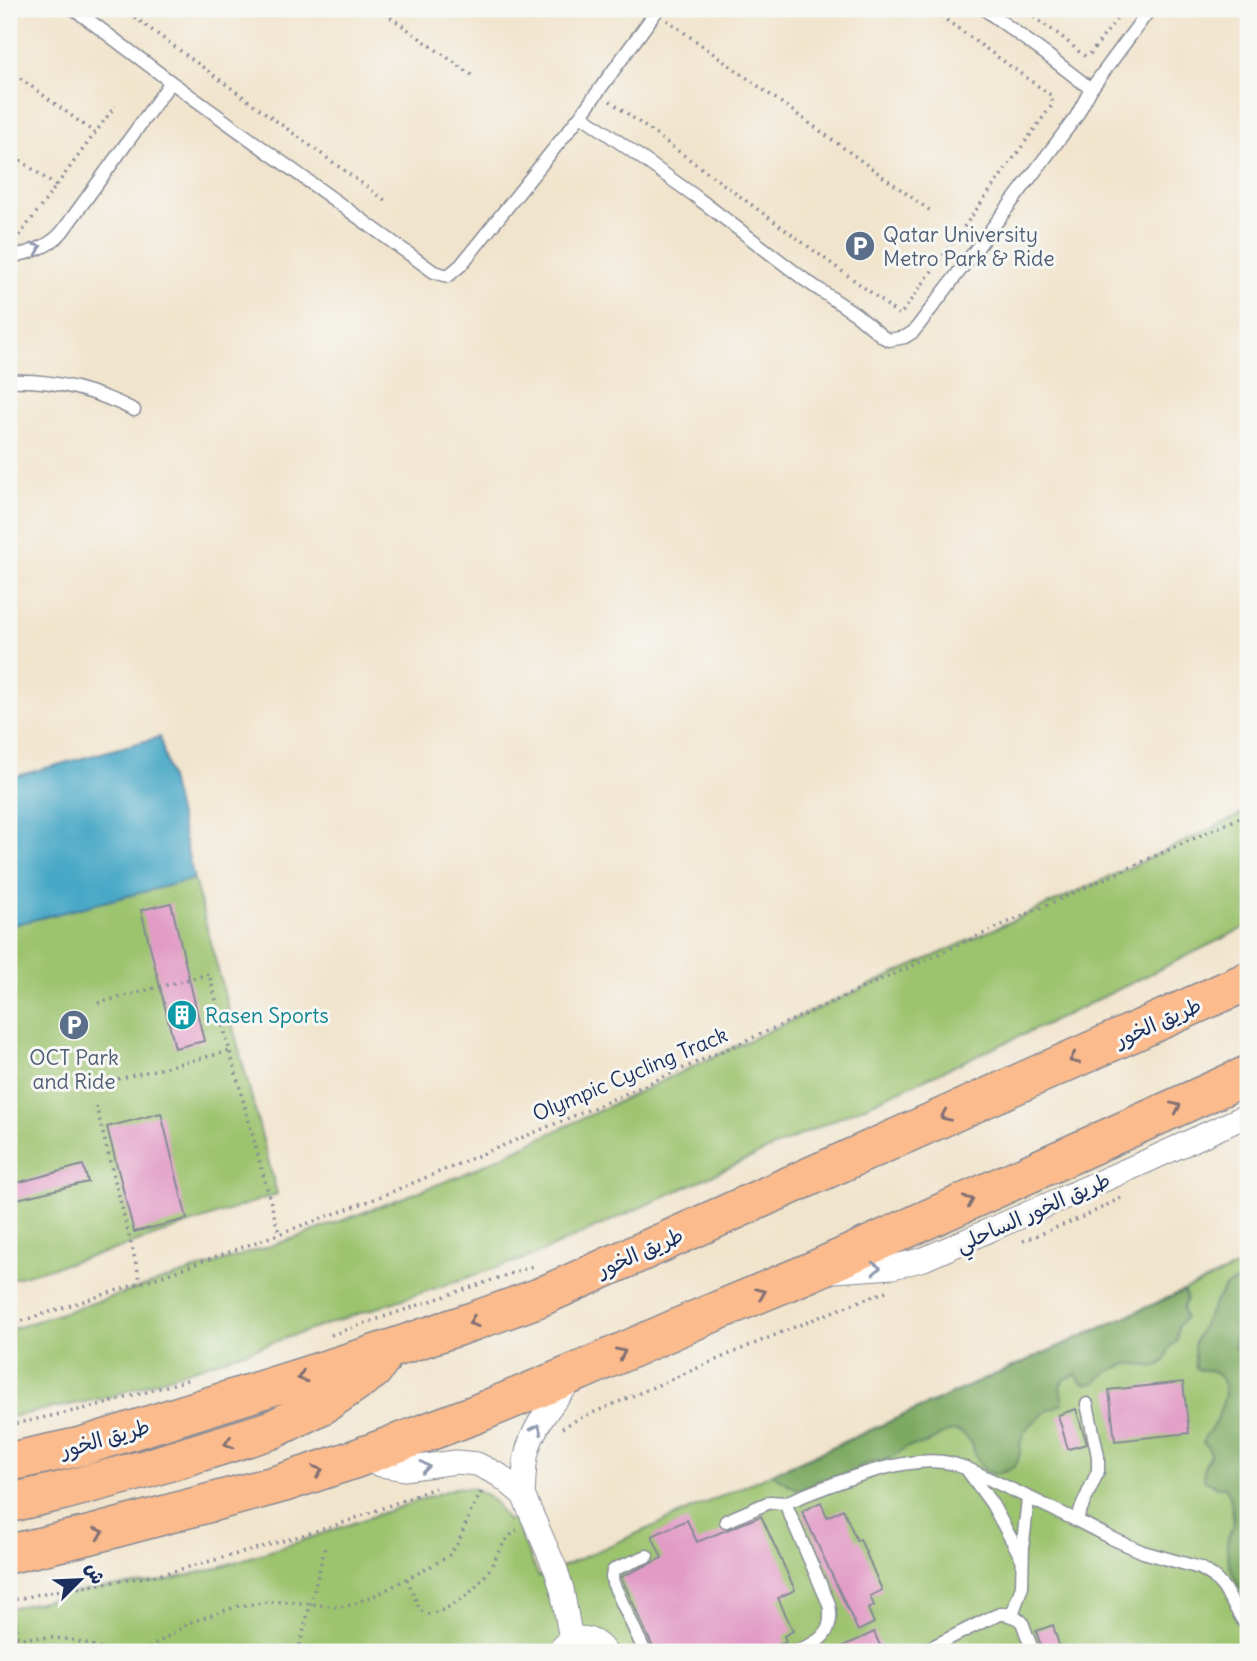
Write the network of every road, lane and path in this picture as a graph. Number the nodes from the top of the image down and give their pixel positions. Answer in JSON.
{"nodes":[{"id":1,"x":74,"y":9,"type":"edge"},
{"id":2,"x":123,"y":9,"type":"edge"},
{"id":3,"x":379,"y":9,"type":"edge"},
{"id":4,"x":931,"y":9,"type":"edge"},
{"id":5,"x":984,"y":9,"type":"edge"},
{"id":6,"x":1023,"y":9,"type":"edge"},
{"id":7,"x":1124,"y":9,"type":"edge"},
{"id":8,"x":1150,"y":9,"type":"edge"},
{"id":9,"x":657,"y":10,"type":"edge"},
{"id":10,"x":9,"y":70,"type":"edge"},
{"id":11,"x":476,"y":78,"type":"dead end"},
{"id":12,"x":171,"y":82,"type":"junction"},
{"id":13,"x":1091,"y":89,"type":"junction"},
{"id":14,"x":597,"y":92,"type":"junction"},
{"id":15,"x":114,"y":106,"type":"dead end"},
{"id":16,"x":581,"y":115,"type":"junction"},
{"id":17,"x":95,"y":133,"type":"junction"},
{"id":18,"x":9,"y":152,"type":"edge"},
{"id":19,"x":56,"y":187,"type":"junction"},
{"id":20,"x":386,"y":201,"type":"dead end"},
{"id":21,"x":932,"y":212,"type":"dead end"},
{"id":22,"x":9,"y":233,"type":"edge"},
{"id":23,"x":9,"y":257,"type":"edge"},
{"id":24,"x":9,"y":381,"type":"edge"},
{"id":25,"x":134,"y":410,"type":"dead end"},
{"id":26,"x":1248,"y":814,"type":"edge"},
{"id":27,"x":1248,"y":981,"type":"edge"},
{"id":28,"x":99,"y":1003,"type":"dead end"},
{"id":29,"x":230,"y":1051,"type":"junction"},
{"id":30,"x":1248,"y":1074,"type":"edge"},
{"id":31,"x":118,"y":1079,"type":"dead end"},
{"id":32,"x":96,"y":1107,"type":"dead end"},
{"id":33,"x":1248,"y":1115,"type":"edge"},
{"id":34,"x":1121,"y":1198,"type":"dead end"},
{"id":35,"x":279,"y":1233,"type":"junction"},
{"id":36,"x":1022,"y":1242,"type":"dead end"},
{"id":37,"x":547,"y":1261,"type":"dead end"},
{"id":38,"x":808,"y":1273,"type":"junction"},
{"id":39,"x":141,"y":1283,"type":"junction"},
{"id":40,"x":890,"y":1290,"type":"dead end"},
{"id":41,"x":9,"y":1325,"type":"edge"},
{"id":42,"x":329,"y":1336,"type":"dead end"},
{"id":43,"x":391,"y":1349,"type":"junction"},
{"id":44,"x":580,"y":1371,"type":"junction"},
{"id":45,"x":190,"y":1379,"type":"dead end"},
{"id":46,"x":1087,"y":1404,"type":"dead end"},
{"id":47,"x":9,"y":1425,"type":"edge"},
{"id":48,"x":556,"y":1432,"type":"dead end"},
{"id":49,"x":9,"y":1435,"type":"edge"},
{"id":50,"x":83,"y":1446,"type":"junction"},
{"id":51,"x":359,"y":1457,"type":"junction"},
{"id":52,"x":9,"y":1462,"type":"edge"},
{"id":53,"x":966,"y":1468,"type":"junction"},
{"id":54,"x":499,"y":1475,"type":"junction"},
{"id":55,"x":439,"y":1487,"type":"dead end"},
{"id":56,"x":523,"y":1495,"type":"junction"},
{"id":57,"x":1028,"y":1499,"type":"junction"},
{"id":58,"x":9,"y":1503,"type":"edge"},
{"id":59,"x":785,"y":1503,"type":"junction"},
{"id":60,"x":1076,"y":1520,"type":"junction"},
{"id":61,"x":535,"y":1521,"type":"junction"},
{"id":62,"x":726,"y":1521,"type":"dead end"},
{"id":63,"x":326,"y":1544,"type":"dead end"},
{"id":64,"x":9,"y":1554,"type":"edge"},
{"id":65,"x":647,"y":1556,"type":"dead end"},
{"id":66,"x":1023,"y":1561,"type":"junction"},
{"id":67,"x":407,"y":1579,"type":"junction"},
{"id":68,"x":9,"y":1601,"type":"edge"},
{"id":69,"x":310,"y":1603,"type":"junction"},
{"id":70,"x":1012,"y":1615,"type":"junction"},
{"id":71,"x":1248,"y":1629,"type":"edge"},
{"id":72,"x":18,"y":1638,"type":"junction"},
{"id":73,"x":9,"y":1639,"type":"edge"},
{"id":74,"x":565,"y":1646,"type":"edge"},
{"id":75,"x":106,"y":1652,"type":"edge"},
{"id":76,"x":143,"y":1652,"type":"edge"},
{"id":77,"x":248,"y":1652,"type":"edge"},
{"id":78,"x":279,"y":1652,"type":"edge"},
{"id":79,"x":299,"y":1652,"type":"edge"},
{"id":80,"x":605,"y":1652,"type":"edge"},
{"id":81,"x":645,"y":1652,"type":"edge"},
{"id":82,"x":794,"y":1652,"type":"edge"},
{"id":83,"x":922,"y":1652,"type":"edge"},
{"id":84,"x":1033,"y":1652,"type":"edge"}],
"edges":[{"from":1,"to":12,"type":"lane"},
{"from":2,"to":20,"type":"path"},
{"from":3,"to":11,"type":"path"},
{"from":4,"to":14,"type":"path"},
{"from":5,"to":13,"type":"lane"},
{"from":6,"to":7,"type":"path"},
{"from":8,"to":13,"type":"lane"},
{"from":9,"to":14,"type":"lane"},
{"from":9,"to":21,"type":"path"},
{"from":10,"to":17,"type":"path"},
{"from":12,"to":16,"type":"lane"},
{"from":23,"to":12,"type":"lane","one_way":true},
{"from":13,"to":16,"type":"lane"},
{"from":14,"to":16,"type":"lane"},
{"from":15,"to":17,"type":"path"},
{"from":17,"to":19,"type":"path"},
{"from":18,"to":19,"type":"path"},
{"from":19,"to":22,"type":"path"},
{"from":24,"to":25,"type":"lane"},
{"from":26,"to":35,"type":"path","name":"Olympic Cycling Track"},
{"from":27,"to":43,"type":"highway","name":"طريق الخور","one_way":true},
{"from":28,"to":29,"type":"path"},
{"from":29,"to":31,"type":"path"},
{"from":29,"to":35,"type":"path"},
{"from":38,"to":30,"type":"highway","one_way":true},
{"from":32,"to":39,"type":"path"},
{"from":38,"to":33,"type":"street","name":"طريق الخور الساحلي","one_way":true},
{"from":34,"to":36,"type":"path"},
{"from":35,"to":39,"type":"path","name":"Olympic Cycling Track"},
{"from":37,"to":42,"type":"path"},
{"from":44,"to":38,"type":"highway","one_way":true},
{"from":39,"to":41,"type":"path","name":"Olympic Cycling Track"},
{"from":40,"to":48,"type":"path"},
{"from":43,"to":50,"type":"highway","name":"طريق الخور","one_way":true},
{"from":43,"to":58,"type":"highway","one_way":true},
{"from":44,"to":51,"type":"highway"},
{"from":56,"to":44,"type":"street","one_way":true},
{"from":45,"to":47,"type":"path"},
{"from":46,"to":60,"type":"lane"},
{"from":49,"to":50,"type":"highway"},
{"from":50,"to":52,"type":"highway","name":"طريق الخور"},
{"from":51,"to":54,"type":"street","one_way":true},
{"from":64,"to":51,"type":"highway","one_way":true},
{"from":53,"to":57,"type":"lane"},
{"from":53,"to":59,"type":"lane"},
{"from":53,"to":66,"type":"lane"},
{"from":54,"to":56,"type":"street"},
{"from":54,"to":67,"type":"path"},
{"from":55,"to":68,"type":"path"},
{"from":56,"to":61,"type":"street"},
{"from":57,"to":60,"type":"lane"},
{"from":57,"to":66,"type":"lane"},
{"from":59,"to":62,"type":"lane"},
{"from":59,"to":82,"type":"lane"},
{"from":60,"to":71,"type":"lane"},
{"from":61,"to":67,"type":"path"},
{"from":61,"to":74,"type":"street"},
{"from":63,"to":69,"type":"path"},
{"from":65,"to":81,"type":"lane"},
{"from":66,"to":70,"type":"lane"},
{"from":67,"to":69,"type":"path"},
{"from":68,"to":72,"type":"path"},
{"from":69,"to":76,"type":"path"},
{"from":69,"to":79,"type":"path"},
{"from":70,"to":83,"type":"lane"},
{"from":70,"to":84,"type":"lane"},
{"from":72,"to":73,"type":"path"},
{"from":72,"to":75,"type":"path"},
{"from":74,"to":80,"type":"street"},
{"from":77,"to":78,"type":"path"}]}
